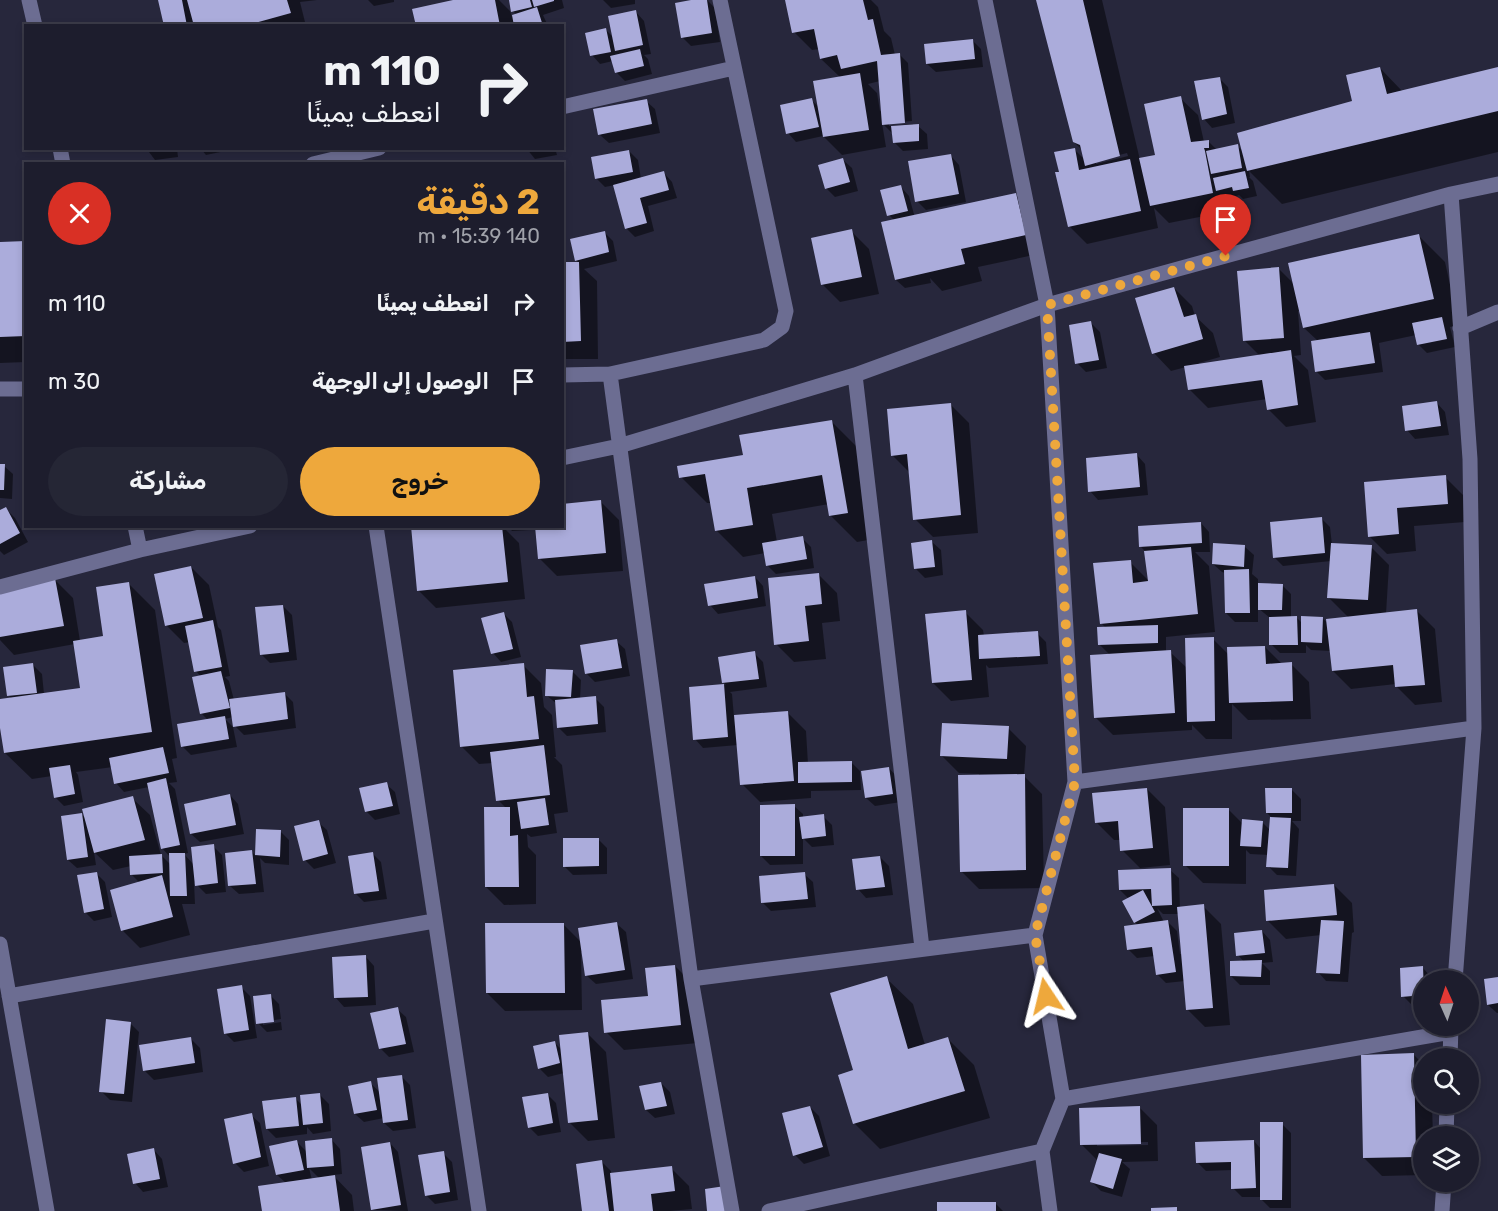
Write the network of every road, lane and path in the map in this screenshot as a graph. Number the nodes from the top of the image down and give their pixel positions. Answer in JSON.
{"nodes":[{"id":1,"x":29,"y":0,"type":"edge"},
{"id":2,"x":720,"y":0,"type":"edge"},
{"id":3,"x":985,"y":0,"type":"edge"},
{"id":4,"x":35,"y":24,"type":"edge"},
{"id":5,"x":734,"y":68,"type":"junction"},
{"id":6,"x":564,"y":107,"type":"edge"},
{"id":7,"x":371,"y":150,"type":"edge"},
{"id":8,"x":321,"y":162,"type":"edge"},
{"id":9,"x":1498,"y":184,"type":"edge"},
{"id":10,"x":1450,"y":194,"type":"junction"},
{"id":11,"x":1047,"y":305,"type":"junction"},
{"id":12,"x":1498,"y":312,"type":"edge"},
{"id":13,"x":1460,"y":328,"type":"junction"},
{"id":14,"x":610,"y":374,"type":"junction"},
{"id":15,"x":564,"y":375,"type":"edge"},
{"id":16,"x":855,"y":375,"type":"junction"},
{"id":17,"x":0,"y":389,"type":"edge"},
{"id":18,"x":24,"y":389,"type":"edge"},
{"id":19,"x":619,"y":446,"type":"junction"},
{"id":20,"x":564,"y":458,"type":"edge"},
{"id":21,"x":135,"y":528,"type":"edge"},
{"id":22,"x":241,"y":528,"type":"edge"},
{"id":23,"x":376,"y":528,"type":"edge"},
{"id":24,"x":140,"y":550,"type":"junction"},
{"id":25,"x":0,"y":587,"type":"edge"},
{"id":26,"x":1474,"y":728,"type":"junction"},
{"id":27,"x":1075,"y":782,"type":"junction"},
{"id":28,"x":434,"y":921,"type":"junction"},
{"id":29,"x":1035,"y":935,"type":"junction"},
{"id":30,"x":0,"y":944,"type":"edge"},
{"id":31,"x":922,"y":948,"type":"junction"},
{"id":32,"x":1456,"y":970,"type":"edge"},
{"id":33,"x":691,"y":979,"type":"junction"},
{"id":34,"x":9,"y":996,"type":"junction"},
{"id":35,"x":1413,"y":1036,"type":"edge"},
{"id":36,"x":1063,"y":1099,"type":"junction"},
{"id":37,"x":1042,"y":1151,"type":"junction"},
{"id":38,"x":1444,"y":1192,"type":"edge"},
{"id":39,"x":47,"y":1211,"type":"edge"},
{"id":40,"x":479,"y":1211,"type":"edge"},
{"id":41,"x":732,"y":1211,"type":"edge"},
{"id":42,"x":769,"y":1211,"type":"edge"},
{"id":43,"x":1050,"y":1211,"type":"edge"},
{"id":44,"x":1443,"y":1211,"type":"edge"}],
"edges":[{"from":1,"to":4,"type":"street"},
{"from":2,"to":5,"type":"street"},
{"from":3,"to":11,"type":"street"},
{"from":5,"to":6,"type":"street"},
{"from":5,"to":14,"type":"street"},
{"from":7,"to":8,"type":"street"},
{"from":9,"to":10,"type":"street"},
{"from":10,"to":11,"type":"street"},
{"from":10,"to":13,"type":"street"},
{"from":11,"to":16,"type":"street"},
{"from":11,"to":27,"type":"street"},
{"from":12,"to":13,"type":"street"},
{"from":13,"to":26,"type":"street"},
{"from":14,"to":15,"type":"street"},
{"from":14,"to":19,"type":"street"},
{"from":16,"to":19,"type":"street"},
{"from":16,"to":31,"type":"street"},
{"from":17,"to":18,"type":"street"},
{"from":19,"to":20,"type":"street"},
{"from":19,"to":33,"type":"street"},
{"from":21,"to":24,"type":"street"},
{"from":22,"to":24,"type":"street"},
{"from":23,"to":28,"type":"street"},
{"from":24,"to":25,"type":"street"},
{"from":26,"to":27,"type":"street"},
{"from":26,"to":32,"type":"street"},
{"from":27,"to":29,"type":"street"},
{"from":28,"to":34,"type":"street"},
{"from":28,"to":40,"type":"street"},
{"from":29,"to":31,"type":"street"},
{"from":29,"to":36,"type":"street"},
{"from":30,"to":34,"type":"street"},
{"from":31,"to":33,"type":"street"},
{"from":33,"to":41,"type":"street"},
{"from":34,"to":39,"type":"street"},
{"from":35,"to":36,"type":"street"},
{"from":36,"to":37,"type":"street"},
{"from":37,"to":42,"type":"street"},
{"from":37,"to":43,"type":"street"},
{"from":38,"to":44,"type":"street"}]}
